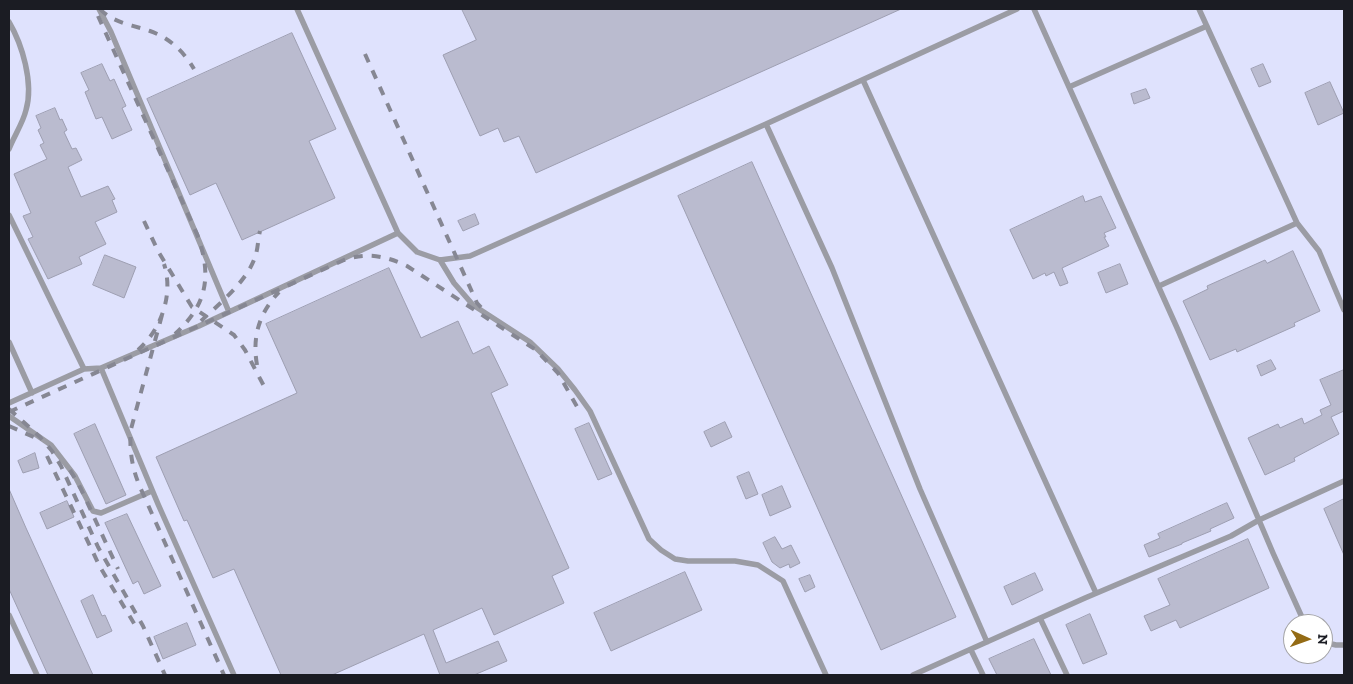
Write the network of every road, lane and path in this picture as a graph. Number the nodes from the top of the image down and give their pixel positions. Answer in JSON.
{"nodes":[{"id":1,"x":99,"y":9,"type":"edge"},
{"id":2,"x":297,"y":9,"type":"edge"},
{"id":3,"x":1017,"y":9,"type":"edge"},
{"id":4,"x":1034,"y":9,"type":"edge"},
{"id":5,"x":1199,"y":9,"type":"edge"},
{"id":6,"x":9,"y":22,"type":"edge"},
{"id":7,"x":1207,"y":26,"type":"junction"},
{"id":8,"x":862,"y":80,"type":"junction"},
{"id":9,"x":1069,"y":87,"type":"junction"},
{"id":10,"x":766,"y":124,"type":"junction"},
{"id":11,"x":9,"y":149,"type":"edge"},
{"id":12,"x":9,"y":215,"type":"edge"},
{"id":13,"x":1297,"y":223,"type":"junction"},
{"id":14,"x":398,"y":234,"type":"junction"},
{"id":15,"x":440,"y":260,"type":"junction"},
{"id":16,"x":1159,"y":286,"type":"junction"},
{"id":17,"x":1344,"y":310,"type":"edge"},
{"id":18,"x":229,"y":312,"type":"junction"},
{"id":19,"x":9,"y":342,"type":"edge"},
{"id":20,"x":101,"y":368,"type":"junction"},
{"id":21,"x":84,"y":369,"type":"junction"},
{"id":22,"x":32,"y":393,"type":"junction"},
{"id":23,"x":9,"y":403,"type":"edge"},
{"id":24,"x":9,"y":416,"type":"edge"},
{"id":25,"x":1344,"y":481,"type":"edge"},
{"id":26,"x":152,"y":491,"type":"junction"},
{"id":27,"x":1259,"y":520,"type":"junction"},
{"id":28,"x":1096,"y":593,"type":"junction"},
{"id":29,"x":1301,"y":614,"type":"edge"},
{"id":30,"x":9,"y":615,"type":"edge"},
{"id":31,"x":1040,"y":618,"type":"junction"},
{"id":32,"x":987,"y":642,"type":"junction"},
{"id":33,"x":971,"y":650,"type":"junction"},
{"id":34,"x":36,"y":675,"type":"edge"},
{"id":35,"x":234,"y":675,"type":"edge"},
{"id":36,"x":826,"y":675,"type":"edge"},
{"id":37,"x":913,"y":675,"type":"edge"},
{"id":38,"x":983,"y":675,"type":"edge"},
{"id":39,"x":1066,"y":675,"type":"edge"}],
"edges":[{"from":1,"to":18,"type":"lane"},
{"from":2,"to":14,"type":"lane"},
{"from":3,"to":8,"type":"lane"},
{"from":4,"to":9,"type":"lane"},
{"from":5,"to":7,"type":"lane"},
{"from":6,"to":11,"type":"lane"},
{"from":7,"to":9,"type":"lane"},
{"from":7,"to":13,"type":"lane"},
{"from":8,"to":10,"type":"lane"},
{"from":8,"to":28,"type":"lane"},
{"from":9,"to":16,"type":"lane"},
{"from":10,"to":15,"type":"lane"},
{"from":10,"to":32,"type":"lane"},
{"from":12,"to":21,"type":"lane"},
{"from":13,"to":16,"type":"lane"},
{"from":13,"to":17,"type":"lane"},
{"from":14,"to":15,"type":"lane"},
{"from":14,"to":18,"type":"lane"},
{"from":15,"to":36,"type":"lane"},
{"from":16,"to":27,"type":"lane"},
{"from":18,"to":20,"type":"lane"},
{"from":19,"to":22,"type":"lane"},
{"from":20,"to":21,"type":"lane"},
{"from":20,"to":26,"type":"lane"},
{"from":21,"to":22,"type":"lane"},
{"from":22,"to":23,"type":"lane"},
{"from":24,"to":26,"type":"lane"},
{"from":25,"to":27,"type":"lane"},
{"from":26,"to":35,"type":"lane"},
{"from":27,"to":28,"type":"lane"},
{"from":27,"to":29,"type":"lane"},
{"from":28,"to":31,"type":"lane"},
{"from":30,"to":34,"type":"lane"},
{"from":31,"to":32,"type":"lane"},
{"from":31,"to":39,"type":"lane"},
{"from":32,"to":33,"type":"lane"},
{"from":33,"to":37,"type":"lane"},
{"from":33,"to":38,"type":"lane"}]}
